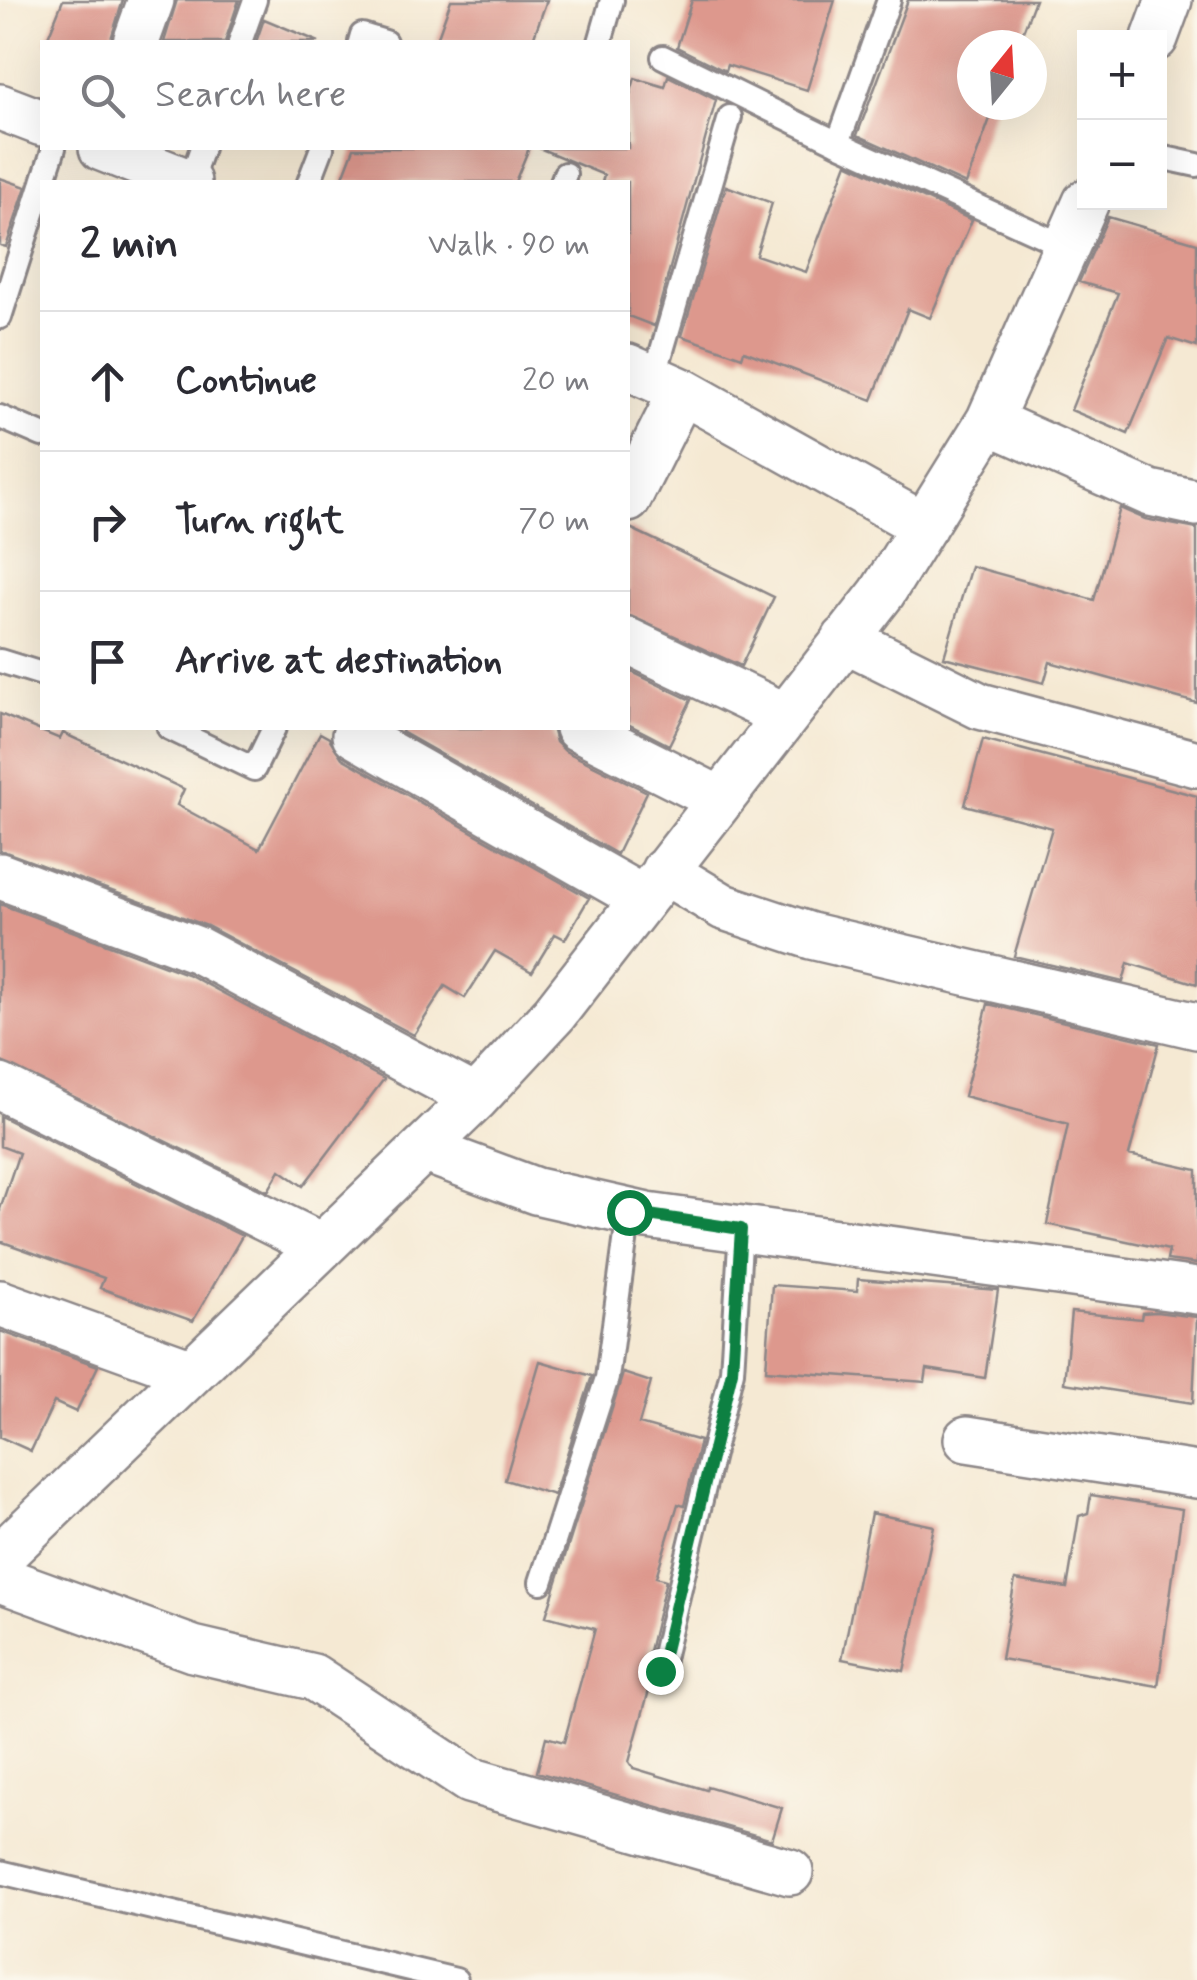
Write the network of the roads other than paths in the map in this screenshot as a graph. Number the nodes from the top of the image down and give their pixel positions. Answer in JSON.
{"nodes":[{"id":1,"x":151,"y":0,"type":"edge"},
{"id":2,"x":255,"y":0,"type":"edge"},
{"id":3,"x":612,"y":0,"type":"edge"},
{"id":4,"x":889,"y":0,"type":"edge"},
{"id":5,"x":1169,"y":0,"type":"edge"},
{"id":6,"x":1158,"y":30,"type":"edge"},
{"id":7,"x":137,"y":40,"type":"edge"},
{"id":8,"x":241,"y":40,"type":"edge"},
{"id":9,"x":601,"y":40,"type":"edge"},
{"id":10,"x":663,"y":57,"type":"dead end"},
{"id":11,"x":0,"y":107,"type":"edge"},
{"id":12,"x":730,"y":117,"type":"dead end"},
{"id":13,"x":40,"y":122,"type":"edge"},
{"id":14,"x":838,"y":143,"type":"junction"},
{"id":15,"x":53,"y":150,"type":"edge"},
{"id":16,"x":107,"y":150,"type":"edge"},
{"id":17,"x":201,"y":150,"type":"edge"},
{"id":18,"x":321,"y":150,"type":"edge"},
{"id":19,"x":1167,"y":159,"type":"edge"},
{"id":20,"x":1197,"y":166,"type":"edge"},
{"id":21,"x":44,"y":180,"type":"edge"},
{"id":22,"x":184,"y":180,"type":"edge"},
{"id":23,"x":190,"y":180,"type":"edge"},
{"id":24,"x":310,"y":180,"type":"edge"},
{"id":25,"x":40,"y":193,"type":"edge"},
{"id":26,"x":1083,"y":210,"type":"edge"},
{"id":27,"x":1067,"y":247,"type":"junction"},
{"id":28,"x":0,"y":316,"type":"edge"},
{"id":29,"x":655,"y":378,"type":"edge"},
{"id":30,"x":0,"y":417,"type":"edge"},
{"id":31,"x":989,"y":421,"type":"junction"},
{"id":32,"x":40,"y":434,"type":"edge"},
{"id":33,"x":630,"y":489,"type":"edge"},
{"id":34,"x":1197,"y":503,"type":"edge"},
{"id":35,"x":924,"y":526,"type":"junction"},
{"id":36,"x":844,"y":639,"type":"junction"},
{"id":37,"x":630,"y":642,"type":"edge"},
{"id":38,"x":0,"y":662,"type":"edge"},
{"id":39,"x":40,"y":673,"type":"edge"},
{"id":40,"x":784,"y":716,"type":"junction"},
{"id":41,"x":174,"y":730,"type":"edge"},
{"id":42,"x":273,"y":730,"type":"edge"},
{"id":43,"x":582,"y":730,"type":"edge"},
{"id":44,"x":355,"y":735,"type":"dead end"},
{"id":45,"x":1197,"y":764,"type":"edge"},
{"id":46,"x":719,"y":799,"type":"junction"},
{"id":47,"x":0,"y":876,"type":"edge"},
{"id":48,"x":653,"y":884,"type":"junction"},
{"id":49,"x":1197,"y":1026,"type":"edge"},
{"id":50,"x":0,"y":1087,"type":"edge"},
{"id":51,"x":476,"y":1098,"type":"junction"},
{"id":52,"x":423,"y":1149,"type":"junction"},
{"id":53,"x":629,"y":1212,"type":"junction"},
{"id":54,"x":741,"y":1229,"type":"junction"},
{"id":55,"x":319,"y":1245,"type":"junction"},
{"id":56,"x":1197,"y":1291,"type":"edge"},
{"id":57,"x":0,"y":1303,"type":"edge"},
{"id":58,"x":189,"y":1372,"type":"junction"},
{"id":59,"x":967,"y":1440,"type":"dead end"},
{"id":60,"x":1197,"y":1475,"type":"edge"},
{"id":61,"x":0,"y":1556,"type":"edge"},
{"id":62,"x":0,"y":1580,"type":"edge"},
{"id":63,"x":541,"y":1582,"type":"dead end"},
{"id":64,"x":660,"y":1671,"type":"dead end"},
{"id":65,"x":0,"y":1872,"type":"edge"},
{"id":66,"x":790,"y":1872,"type":"dead end"},
{"id":67,"x":456,"y":1980,"type":"edge"}],
"edges":[{"from":1,"to":7,"type":"street"},
{"from":2,"to":8,"type":"lane"},
{"from":3,"to":9,"type":"lane"},
{"from":4,"to":14,"type":"lane"},
{"from":5,"to":6,"type":"street"},
{"from":10,"to":14,"type":"lane"},
{"from":11,"to":13,"type":"street"},
{"from":12,"to":29,"type":"lane"},
{"from":14,"to":27,"type":"lane"},
{"from":15,"to":21,"type":"lane"},
{"from":16,"to":22,"type":"street"},
{"from":17,"to":23,"type":"lane"},
{"from":18,"to":24,"type":"lane"},
{"from":19,"to":20,"type":"lane"},
{"from":25,"to":28,"type":"lane"},
{"from":26,"to":27,"type":"street"},
{"from":27,"to":31,"type":"street"},
{"from":29,"to":33,"type":"street"},
{"from":29,"to":35,"type":"street"},
{"from":30,"to":32,"type":"lane"},
{"from":31,"to":34,"type":"street"},
{"from":31,"to":35,"type":"street"},
{"from":35,"to":36,"type":"street"},
{"from":36,"to":40,"type":"street"},
{"from":36,"to":45,"type":"street"},
{"from":37,"to":40,"type":"street"},
{"from":38,"to":39,"type":"lane"},
{"from":40,"to":46,"type":"street"},
{"from":41,"to":42,"type":"lane"},
{"from":43,"to":46,"type":"street"},
{"from":44,"to":48,"type":"street"},
{"from":46,"to":48,"type":"street"},
{"from":47,"to":51,"type":"street"},
{"from":48,"to":49,"type":"street"},
{"from":48,"to":51,"type":"street"},
{"from":50,"to":55,"type":"street"},
{"from":51,"to":52,"type":"street"},
{"from":52,"to":53,"type":"street"},
{"from":52,"to":55,"type":"street"},
{"from":53,"to":54,"type":"street"},
{"from":53,"to":63,"type":"lane"},
{"from":54,"to":56,"type":"street"},
{"from":54,"to":64,"type":"lane"},
{"from":55,"to":58,"type":"street"},
{"from":57,"to":58,"type":"street"},
{"from":58,"to":61,"type":"street"},
{"from":59,"to":60,"type":"street"},
{"from":62,"to":66,"type":"street"},
{"from":65,"to":67,"type":"lane"}]}
